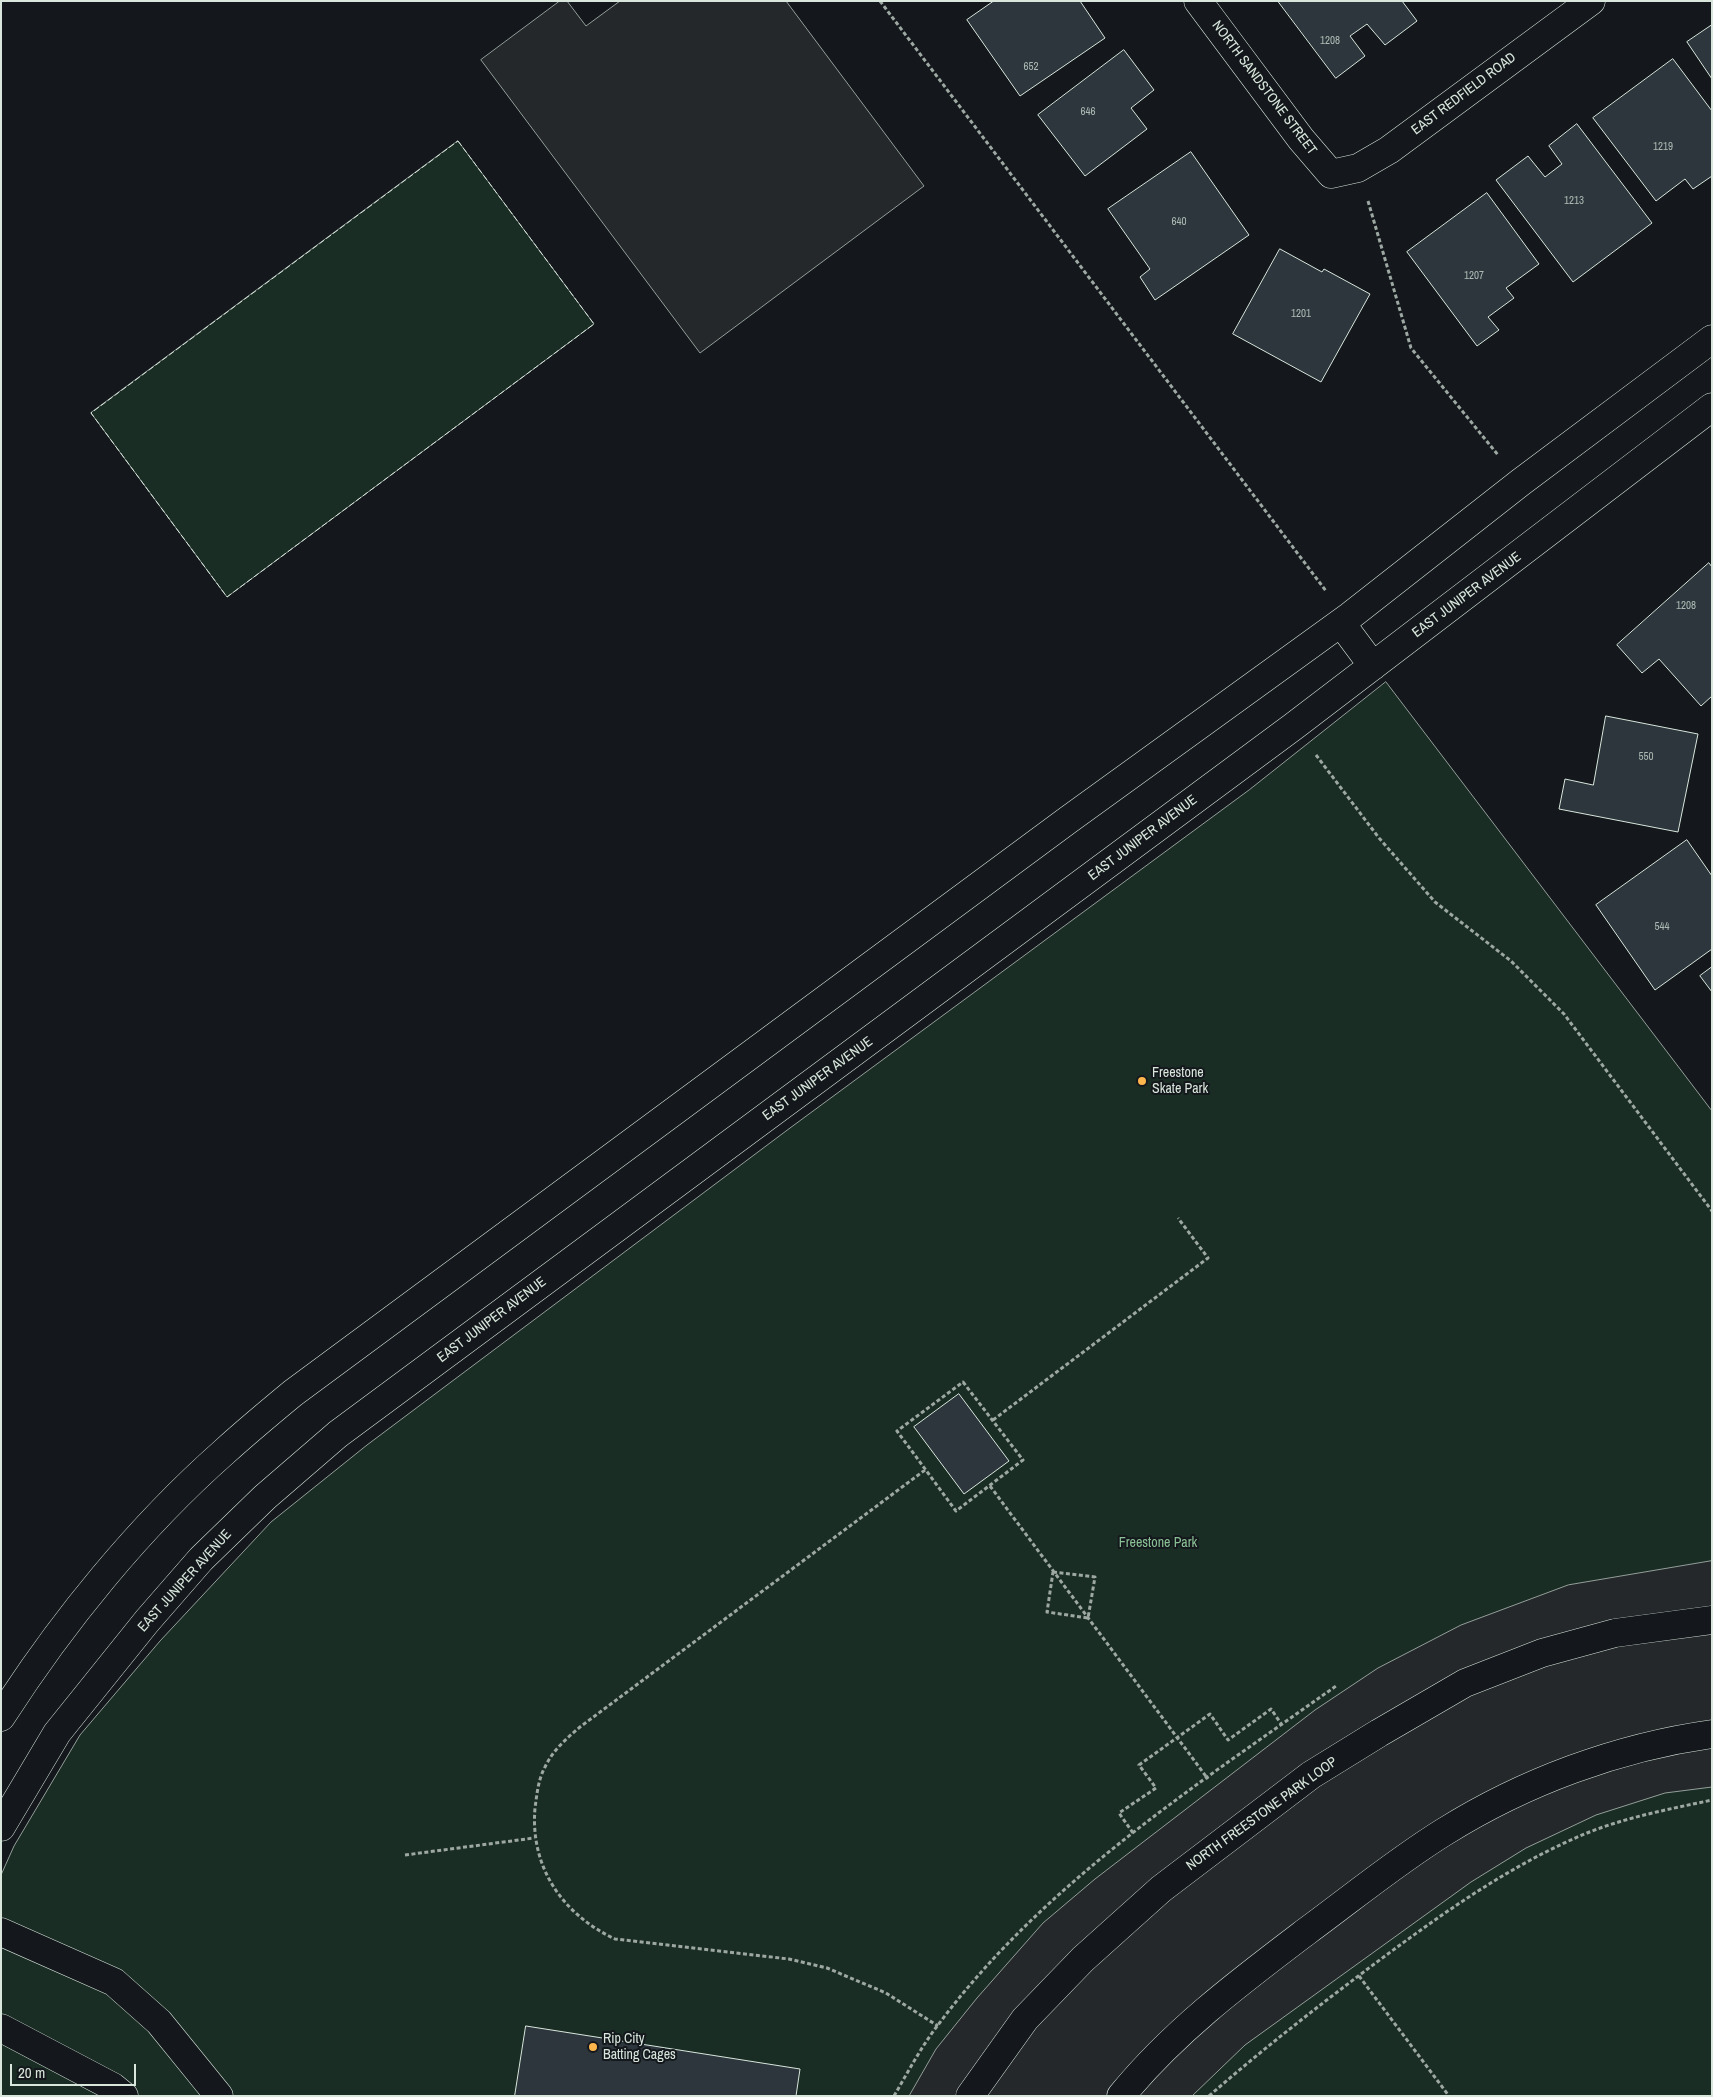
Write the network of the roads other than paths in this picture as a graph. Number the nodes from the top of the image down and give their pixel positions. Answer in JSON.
{"nodes":[{"id":1,"x":1198,"y":1,"type":"edge"},
{"id":2,"x":1591,"y":1,"type":"edge"},
{"id":3,"x":1330,"y":174,"type":"joint"},
{"id":4,"x":1712,"y":339,"type":"edge"},
{"id":5,"x":1712,"y":407,"type":"edge"},
{"id":6,"x":1345,"y":620,"type":"junction"},
{"id":7,"x":1374,"y":666,"type":"junction"},
{"id":8,"x":1712,"y":1620,"type":"edge"},
{"id":9,"x":1,"y":1717,"type":"edge"},
{"id":10,"x":1712,"y":1734,"type":"edge"},
{"id":11,"x":1,"y":1827,"type":"edge"},
{"id":12,"x":1,"y":1932,"type":"edge"},
{"id":13,"x":1,"y":2028,"type":"edge"},
{"id":14,"x":124,"y":2096,"type":"edge"},
{"id":15,"x":219,"y":2096,"type":"edge"},
{"id":16,"x":970,"y":2096,"type":"edge"},
{"id":17,"x":1121,"y":2096,"type":"edge"}],
"edges":[{"from":1,"to":3,"type":"street","name":"NORTH SANDSTONE STREET"},
{"from":2,"to":3,"type":"street","name":"EAST REDFIELD ROAD"},
{"from":4,"to":6,"type":"street"},
{"from":5,"to":7,"type":"street","name":"EAST JUNIPER AVENUE"},
{"from":6,"to":7,"type":"street"},
{"from":6,"to":9,"type":"street"},
{"from":7,"to":11,"type":"street","name":"EAST JUNIPER AVENUE"},
{"from":8,"to":16,"type":"street","name":"NORTH FREESTONE PARK LOOP"},
{"from":10,"to":17,"type":"street"},
{"from":12,"to":15,"type":"street"},
{"from":13,"to":14,"type":"street"}]}
